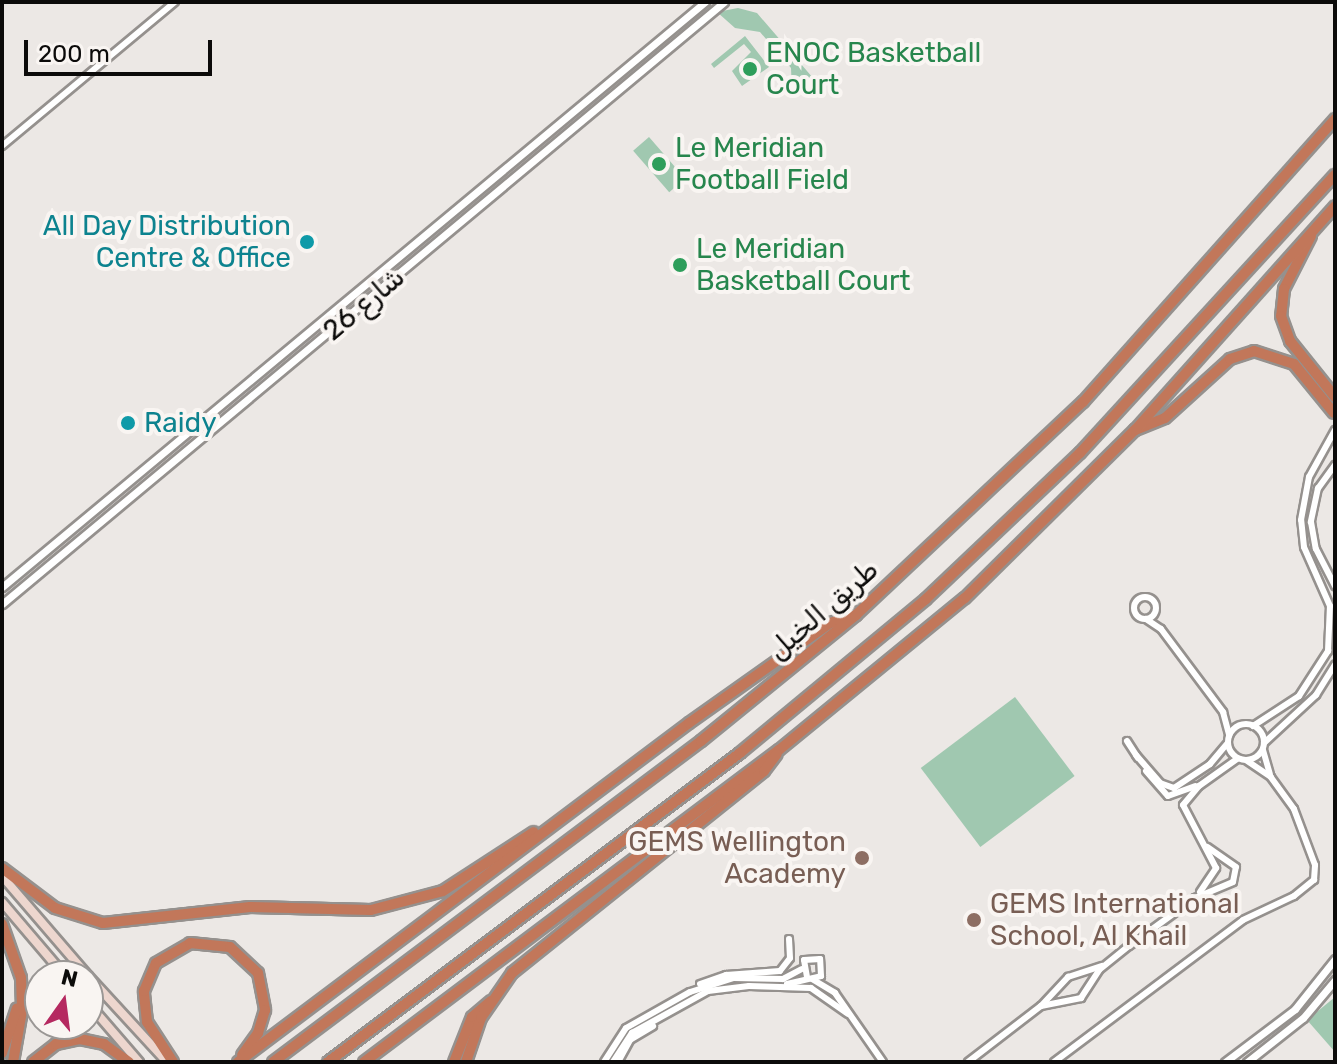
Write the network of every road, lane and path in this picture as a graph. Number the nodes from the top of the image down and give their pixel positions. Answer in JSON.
{"nodes":[{"id":1,"x":175,"y":2,"type":"edge"},
{"id":2,"x":705,"y":2,"type":"edge"},
{"id":3,"x":724,"y":2,"type":"edge"},
{"id":4,"x":1335,"y":119,"type":"edge"},
{"id":5,"x":2,"y":146,"type":"edge"},
{"id":6,"x":1335,"y":175,"type":"edge"},
{"id":7,"x":1335,"y":206,"type":"edge"},
{"id":8,"x":1311,"y":233,"type":"junction"},
{"id":9,"x":403,"y":253,"type":"junction"},
{"id":10,"x":409,"y":266,"type":"junction"},
{"id":11,"x":1335,"y":397,"type":"edge"},
{"id":12,"x":1335,"y":414,"type":"edge"},
{"id":13,"x":1135,"y":430,"type":"junction"},
{"id":14,"x":1335,"y":430,"type":"edge"},
{"id":15,"x":1335,"y":446,"type":"edge"},
{"id":16,"x":1317,"y":461,"type":"junction"},
{"id":17,"x":1335,"y":462,"type":"edge"},
{"id":18,"x":1335,"y":586,"type":"edge"},
{"id":19,"x":2,"y":587,"type":"edge"},
{"id":20,"x":2,"y":604,"type":"edge"},
{"id":21,"x":1156,"y":610,"type":"junction"},
{"id":22,"x":856,"y":615,"type":"junction"},
{"id":23,"x":1146,"y":619,"type":"junction"},
{"id":24,"x":1161,"y":629,"type":"junction"},
{"id":25,"x":1335,"y":665,"type":"edge"},
{"id":26,"x":1223,"y":712,"type":"junction"},
{"id":27,"x":1244,"y":724,"type":"junction"},
{"id":28,"x":1253,"y":726,"type":"junction"},
{"id":29,"x":1229,"y":735,"type":"junction"},
{"id":30,"x":1127,"y":741,"type":"dead end"},
{"id":31,"x":1227,"y":744,"type":"junction"},
{"id":32,"x":1263,"y":746,"type":"junction"},
{"id":33,"x":779,"y":750,"type":"junction"},
{"id":34,"x":1136,"y":755,"type":"junction"},
{"id":35,"x":1237,"y":759,"type":"junction"},
{"id":36,"x":1247,"y":761,"type":"junction"},
{"id":37,"x":1271,"y":777,"type":"junction"},
{"id":38,"x":1199,"y":786,"type":"junction"},
{"id":39,"x":558,"y":822,"type":"junction"},
{"id":40,"x":1207,"y":847,"type":"junction"},
{"id":41,"x":2,"y":868,"type":"edge"},
{"id":42,"x":2,"y":876,"type":"edge"},
{"id":43,"x":1195,"y":898,"type":"junction"},
{"id":44,"x":2,"y":902,"type":"edge"},
{"id":45,"x":2,"y":924,"type":"edge"},
{"id":46,"x":789,"y":939,"type":"dead end"},
{"id":47,"x":1335,"y":959,"type":"edge"},
{"id":48,"x":51,"y":960,"type":"edge"},
{"id":49,"x":74,"y":960,"type":"edge"},
{"id":50,"x":1105,"y":965,"type":"junction"},
{"id":51,"x":802,"y":969,"type":"junction"},
{"id":52,"x":810,"y":978,"type":"junction"},
{"id":53,"x":1335,"y":980,"type":"edge"},
{"id":54,"x":776,"y":986,"type":"junction"},
{"id":55,"x":22,"y":990,"type":"junction"},
{"id":56,"x":695,"y":990,"type":"junction"},
{"id":57,"x":104,"y":993,"type":"edge"},
{"id":58,"x":491,"y":1001,"type":"junction"},
{"id":59,"x":1041,"y":1006,"type":"junction"},
{"id":60,"x":848,"y":1014,"type":"junction"},
{"id":61,"x":104,"y":1022,"type":"edge"},
{"id":62,"x":2,"y":1053,"type":"edge"},
{"id":63,"x":13,"y":1062,"type":"edge"},
{"id":64,"x":33,"y":1062,"type":"edge"},
{"id":65,"x":129,"y":1062,"type":"edge"},
{"id":66,"x":139,"y":1062,"type":"edge"},
{"id":67,"x":170,"y":1062,"type":"edge"},
{"id":68,"x":237,"y":1062,"type":"edge"},
{"id":69,"x":273,"y":1062,"type":"edge"},
{"id":70,"x":328,"y":1062,"type":"edge"},
{"id":71,"x":364,"y":1062,"type":"edge"},
{"id":72,"x":454,"y":1062,"type":"edge"},
{"id":73,"x":466,"y":1062,"type":"edge"},
{"id":74,"x":604,"y":1062,"type":"edge"},
{"id":75,"x":616,"y":1062,"type":"edge"},
{"id":76,"x":883,"y":1062,"type":"edge"},
{"id":77,"x":968,"y":1062,"type":"edge"},
{"id":78,"x":1054,"y":1062,"type":"edge"},
{"id":79,"x":1225,"y":1062,"type":"edge"},
{"id":80,"x":1247,"y":1062,"type":"edge"}],
"edges":[{"from":1,"to":5,"type":"street"},
{"from":2,"to":9,"type":"street","name":"شارع 26"},
{"from":3,"to":10,"type":"street","name":"شارع 26"},
{"from":4,"to":22,"type":"highway","name":"طريق الخيل"},
{"from":6,"to":70,"type":"highway","name":"طريق الخيل"},
{"from":7,"to":8,"type":"highway"},
{"from":8,"to":11,"type":"highway"},
{"from":8,"to":13,"type":"highway"},
{"from":9,"to":10,"type":"street"},
{"from":9,"to":19,"type":"street","name":"شارع 26"},
{"from":10,"to":20,"type":"street","name":"شارع 26"},
{"from":12,"to":13,"type":"highway"},
{"from":13,"to":33,"type":"highway"},
{"from":14,"to":16,"type":"street"},
{"from":15,"to":16,"type":"street"},
{"from":16,"to":28,"type":"street"},
{"from":17,"to":18,"type":"street"},
{"from":21,"to":23,"type":"street"},
{"from":21,"to":23,"type":"street"},
{"from":21,"to":24,"type":"street"},
{"from":22,"to":39,"type":"highway"},
{"from":22,"to":69,"type":"highway","name":"طريق الخيل"},
{"from":23,"to":24,"type":"street"},
{"from":24,"to":26,"type":"street"},
{"from":25,"to":32,"type":"street"},
{"from":26,"to":27,"type":"street"},
{"from":26,"to":29,"type":"street"},
{"from":27,"to":28,"type":"street"},
{"from":27,"to":29,"type":"street"},
{"from":28,"to":32,"type":"street"},
{"from":29,"to":31,"type":"street"},
{"from":30,"to":34,"type":"street"},
{"from":31,"to":34,"type":"street"},
{"from":31,"to":35,"type":"street"},
{"from":32,"to":36,"type":"street"},
{"from":32,"to":37,"type":"street"},
{"from":33,"to":58,"type":"highway"},
{"from":33,"to":71,"type":"highway"},
{"from":34,"to":38,"type":"street"},
{"from":35,"to":36,"type":"street"},
{"from":35,"to":38,"type":"street"},
{"from":36,"to":37,"type":"street"},
{"from":37,"to":78,"type":"street"},
{"from":38,"to":40,"type":"street"},
{"from":39,"to":41,"type":"highway"},
{"from":39,"to":68,"type":"highway"},
{"from":40,"to":43,"type":"street"},
{"from":40,"to":43,"type":"street"},
{"from":42,"to":49,"type":"main road"},
{"from":43,"to":50,"type":"street"},
{"from":44,"to":48,"type":"main road"},
{"from":45,"to":55,"type":"highway"},
{"from":46,"to":56,"type":"street"},
{"from":47,"to":79,"type":"street"},
{"from":50,"to":59,"type":"street"},
{"from":50,"to":59,"type":"street"},
{"from":51,"to":52,"type":"street"},
{"from":51,"to":52,"type":"street"},
{"from":51,"to":56,"type":"street"},
{"from":52,"to":54,"type":"street"},
{"from":52,"to":60,"type":"street"},
{"from":53,"to":80,"type":"street"},
{"from":54,"to":60,"type":"street"},
{"from":54,"to":75,"type":"street"},
{"from":55,"to":62,"type":"highway"},
{"from":55,"to":63,"type":"highway"},
{"from":56,"to":74,"type":"street"},
{"from":57,"to":67,"type":"main road"},
{"from":58,"to":72,"type":"highway"},
{"from":58,"to":73,"type":"highway"},
{"from":59,"to":77,"type":"street"},
{"from":60,"to":76,"type":"street"},
{"from":61,"to":66,"type":"main road"},
{"from":64,"to":65,"type":"highway"},
{"from":67,"to":68,"type":"highway"}]}
